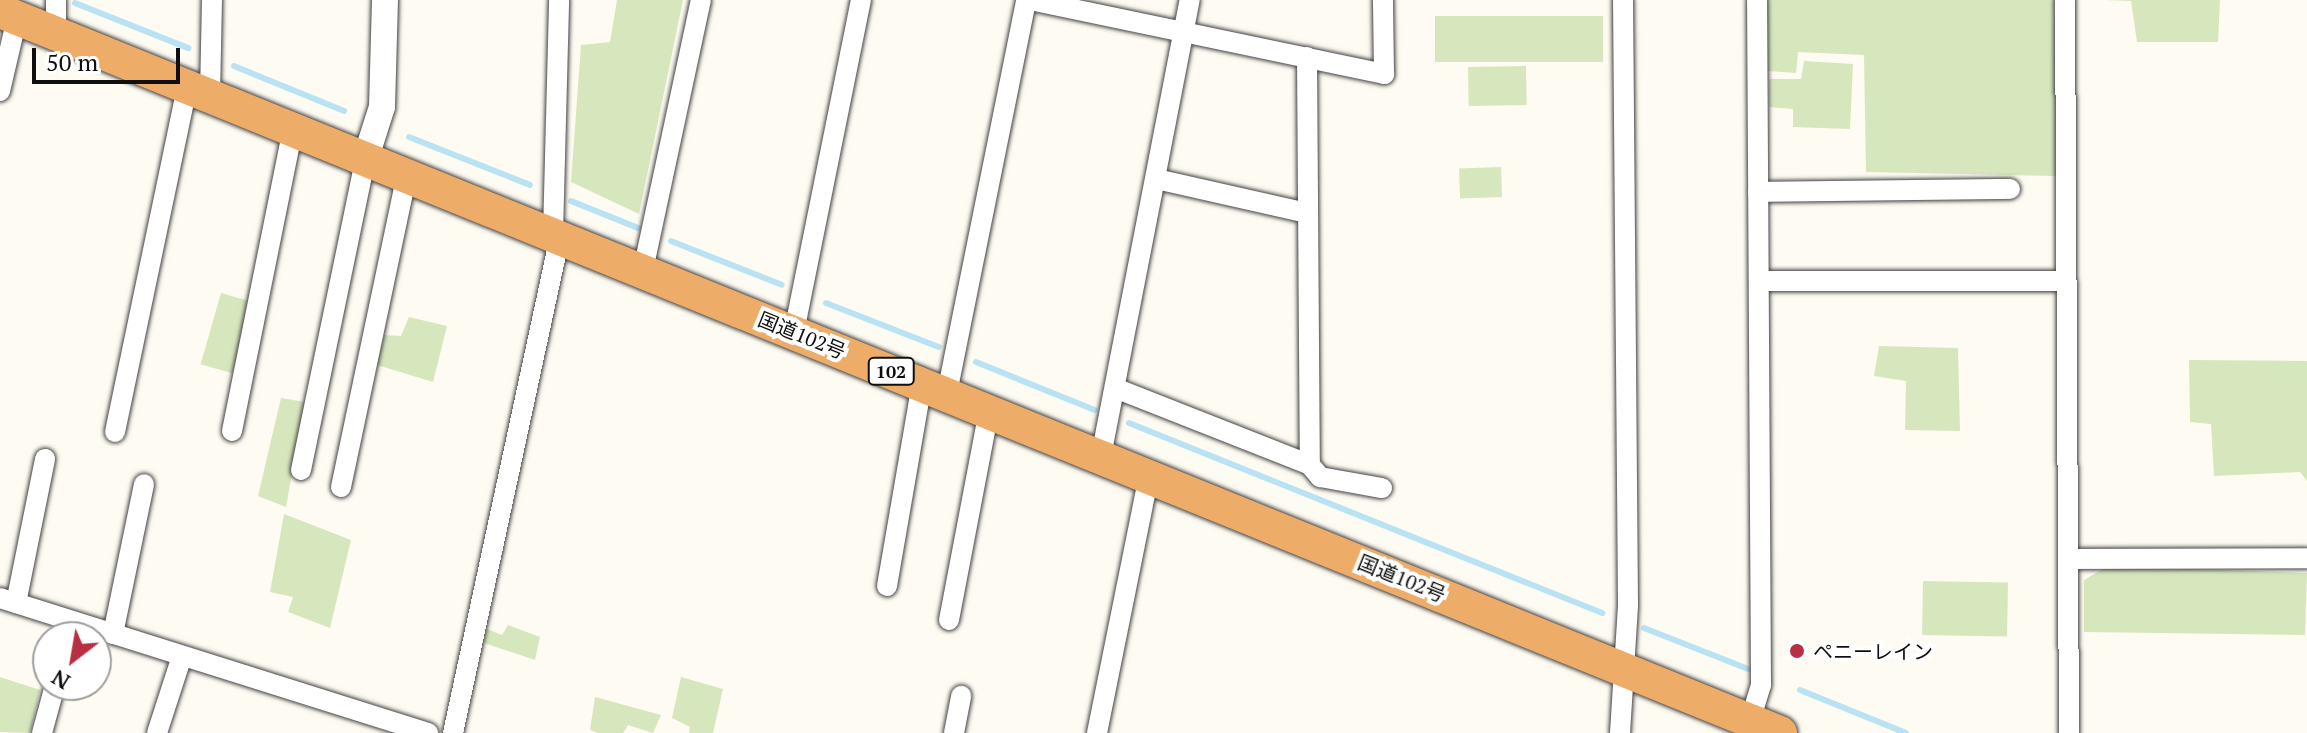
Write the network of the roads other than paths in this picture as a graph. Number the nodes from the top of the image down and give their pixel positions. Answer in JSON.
{"nodes":[{"id":1,"x":212,"y":0,"type":"edge"},
{"id":2,"x":385,"y":0,"type":"edge"},
{"id":3,"x":559,"y":0,"type":"edge"},
{"id":4,"x":701,"y":0,"type":"edge"},
{"id":5,"x":861,"y":0,"type":"edge"},
{"id":6,"x":1028,"y":0,"type":"edge"},
{"id":7,"x":1190,"y":0,"type":"edge"},
{"id":8,"x":1383,"y":0,"type":"edge"},
{"id":9,"x":1623,"y":0,"type":"edge"},
{"id":10,"x":1757,"y":0,"type":"edge"},
{"id":11,"x":2065,"y":0,"type":"edge"},
{"id":12,"x":8,"y":14,"type":"edge"},
{"id":13,"x":56,"y":17,"type":"edge"},
{"id":14,"x":1184,"y":32,"type":"junction"},
{"id":15,"x":1307,"y":57,"type":"junction"},
{"id":16,"x":199,"y":90,"type":"junction"},
{"id":17,"x":0,"y":91,"type":"edge"},
{"id":18,"x":293,"y":128,"type":"junction"},
{"id":19,"x":366,"y":157,"type":"junction"},
{"id":20,"x":407,"y":174,"type":"junction"},
{"id":21,"x":1156,"y":179,"type":"junction"},
{"id":22,"x":2010,"y":189,"type":"dead end"},
{"id":23,"x":1758,"y":192,"type":"junction"},
{"id":24,"x":1307,"y":213,"type":"junction"},
{"id":25,"x":557,"y":235,"type":"junction"},
{"id":26,"x":643,"y":270,"type":"junction"},
{"id":27,"x":1759,"y":281,"type":"junction"},
{"id":28,"x":2066,"y":281,"type":"junction"},
{"id":29,"x":794,"y":332,"type":"junction"},
{"id":30,"x":934,"y":388,"type":"junction"},
{"id":31,"x":1115,"y":388,"type":"junction"},
{"id":32,"x":989,"y":411,"type":"junction"},
{"id":33,"x":232,"y":431,"type":"dead end"},
{"id":34,"x":115,"y":432,"type":"dead end"},
{"id":35,"x":1101,"y":456,"type":"junction"},
{"id":36,"x":45,"y":459,"type":"dead end"},
{"id":37,"x":1310,"y":465,"type":"junction"},
{"id":38,"x":301,"y":470,"type":"dead end"},
{"id":39,"x":1149,"y":476,"type":"junction"},
{"id":40,"x":144,"y":484,"type":"dead end"},
{"id":41,"x":341,"y":487,"type":"dead end"},
{"id":42,"x":1382,"y":488,"type":"dead end"},
{"id":43,"x":2307,"y":558,"type":"edge"},
{"id":44,"x":2068,"y":559,"type":"junction"},
{"id":45,"x":887,"y":586,"type":"dead end"},
{"id":46,"x":8,"y":600,"type":"edge"},
{"id":47,"x":949,"y":620,"type":"dead end"},
{"id":48,"x":54,"y":621,"type":"edge"},
{"id":49,"x":113,"y":634,"type":"joint"},
{"id":50,"x":182,"y":656,"type":"junction"},
{"id":51,"x":1619,"y":666,"type":"junction"},
{"id":52,"x":961,"y":696,"type":"dead end"},
{"id":53,"x":51,"y":701,"type":"edge"},
{"id":54,"x":1768,"y":729,"type":"edge"},
{"id":55,"x":42,"y":733,"type":"edge"},
{"id":56,"x":157,"y":733,"type":"edge"},
{"id":57,"x":428,"y":733,"type":"edge"},
{"id":58,"x":453,"y":733,"type":"edge"},
{"id":59,"x":954,"y":733,"type":"edge"},
{"id":60,"x":1097,"y":733,"type":"edge"},
{"id":61,"x":1620,"y":733,"type":"edge"},
{"id":62,"x":2069,"y":733,"type":"edge"}],
"edges":[{"from":1,"to":16,"type":"street"},
{"from":2,"to":19,"type":"street"},
{"from":3,"to":25,"type":"street"},
{"from":4,"to":26,"type":"street"},
{"from":5,"to":29,"type":"street"},
{"from":6,"to":14,"type":"street"},
{"from":6,"to":30,"type":"street"},
{"from":7,"to":14,"type":"street"},
{"from":8,"to":15,"type":"street"},
{"from":9,"to":51,"type":"street"},
{"from":10,"to":23,"type":"street"},
{"from":11,"to":28,"type":"street"},
{"from":12,"to":13,"type":"highway","name":"国道102号","number":"102"},
{"from":12,"to":17,"type":"street"},
{"from":13,"to":16,"type":"highway","name":"国道102号","number":"102"},
{"from":14,"to":15,"type":"street"},
{"from":14,"to":21,"type":"street"},
{"from":15,"to":24,"type":"street"},
{"from":16,"to":18,"type":"highway","name":"国道102号","number":"102"},
{"from":16,"to":34,"type":"street"},
{"from":18,"to":19,"type":"highway","name":"国道102号","number":"102"},
{"from":18,"to":33,"type":"street"},
{"from":19,"to":20,"type":"highway","name":"国道102号","number":"102"},
{"from":19,"to":38,"type":"street"},
{"from":20,"to":25,"type":"highway","name":"国道102号","number":"102"},
{"from":20,"to":41,"type":"street"},
{"from":21,"to":24,"type":"street"},
{"from":21,"to":31,"type":"street"},
{"from":22,"to":23,"type":"street"},
{"from":23,"to":27,"type":"street"},
{"from":24,"to":37,"type":"street"},
{"from":25,"to":26,"type":"highway","name":"国道102号","number":"102"},
{"from":25,"to":58,"type":"street"},
{"from":26,"to":29,"type":"highway","name":"国道102号","number":"102"},
{"from":27,"to":28,"type":"street"},
{"from":27,"to":54,"type":"street"},
{"from":28,"to":44,"type":"street"},
{"from":29,"to":30,"type":"highway","name":"国道102号","number":"102"},
{"from":30,"to":32,"type":"highway","name":"国道102号","number":"102"},
{"from":30,"to":45,"type":"street"},
{"from":31,"to":35,"type":"street"},
{"from":31,"to":37,"type":"street"},
{"from":32,"to":35,"type":"highway","name":"国道102号","number":"102"},
{"from":32,"to":47,"type":"street"},
{"from":35,"to":39,"type":"highway","name":"国道102号","number":"102"},
{"from":36,"to":46,"type":"street"},
{"from":37,"to":42,"type":"street"},
{"from":39,"to":51,"type":"highway","name":"国道102号","number":"102"},
{"from":39,"to":60,"type":"street"},
{"from":40,"to":49,"type":"street"},
{"from":43,"to":44,"type":"street"},
{"from":44,"to":62,"type":"street"},
{"from":46,"to":48,"type":"street"},
{"from":49,"to":50,"type":"street"},
{"from":50,"to":56,"type":"street"},
{"from":50,"to":57,"type":"street"},
{"from":51,"to":54,"type":"highway","name":"国道102号","number":"102"},
{"from":51,"to":61,"type":"street"},
{"from":52,"to":59,"type":"street"},
{"from":53,"to":55,"type":"street"}]}
